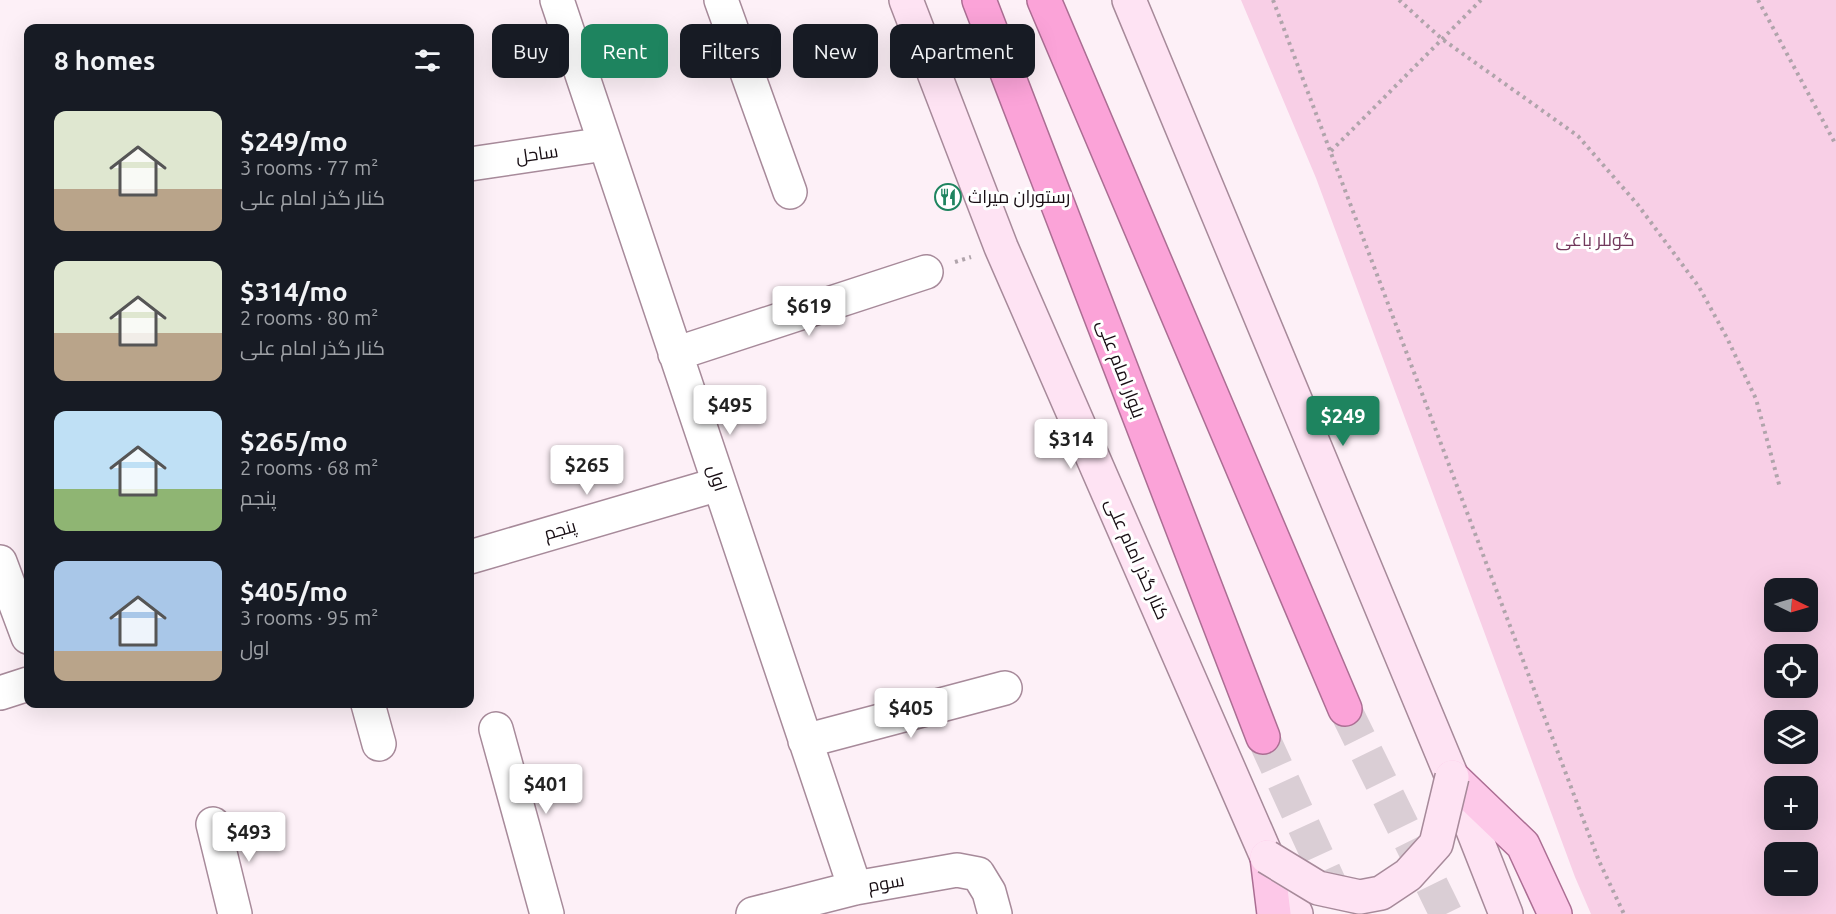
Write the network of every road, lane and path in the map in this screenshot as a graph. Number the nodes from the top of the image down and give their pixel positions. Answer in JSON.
{"nodes":[{"id":1,"x":557,"y":0,"type":"edge"},
{"id":2,"x":722,"y":0,"type":"edge"},
{"id":3,"x":906,"y":0,"type":"edge"},
{"id":4,"x":979,"y":0,"type":"edge"},
{"id":5,"x":1044,"y":0,"type":"edge"},
{"id":6,"x":1130,"y":0,"type":"edge"},
{"id":7,"x":1273,"y":0,"type":"edge"},
{"id":8,"x":1399,"y":0,"type":"edge"},
{"id":9,"x":1481,"y":0,"type":"edge"},
{"id":10,"x":1758,"y":0,"type":"edge"},
{"id":11,"x":1442,"y":39,"type":"junction"},
{"id":12,"x":605,"y":144,"type":"junction"},
{"id":13,"x":1836,"y":145,"type":"edge"},
{"id":14,"x":1331,"y":151,"type":"junction"},
{"id":15,"x":474,"y":163,"type":"edge"},
{"id":16,"x":790,"y":192,"type":"dead end"},
{"id":17,"x":1001,"y":247,"type":"junction"},
{"id":18,"x":926,"y":272,"type":"joint"},
{"id":19,"x":675,"y":354,"type":"junction"},
{"id":20,"x":719,"y":484,"type":"junction"},
{"id":21,"x":1780,"y":488,"type":"dead end"},
{"id":22,"x":474,"y":555,"type":"edge"},
{"id":23,"x":0,"y":562,"type":"edge"},
{"id":24,"x":24,"y":626,"type":"edge"},
{"id":25,"x":24,"y":685,"type":"edge"},
{"id":26,"x":1005,"y":687,"type":"dead end"},
{"id":27,"x":0,"y":693,"type":"edge"},
{"id":28,"x":369,"y":708,"type":"edge"},
{"id":29,"x":1345,"y":709,"type":"tunnel mouth"},
{"id":30,"x":496,"y":729,"type":"dead end"},
{"id":31,"x":1263,"y":737,"type":"tunnel mouth"},
{"id":32,"x":805,"y":741,"type":"junction"},
{"id":33,"x":379,"y":744,"type":"dead end"},
{"id":34,"x":1452,"y":777,"type":"junction"},
{"id":35,"x":213,"y":824,"type":"dead end"},
{"id":36,"x":1267,"y":857,"type":"junction"},
{"id":37,"x":855,"y":888,"type":"junction"},
{"id":38,"x":235,"y":914,"type":"edge"},
{"id":39,"x":547,"y":914,"type":"edge"},
{"id":40,"x":753,"y":914,"type":"edge"},
{"id":41,"x":995,"y":914,"type":"edge"},
{"id":42,"x":1274,"y":914,"type":"edge"},
{"id":43,"x":1296,"y":914,"type":"edge"},
{"id":44,"x":1506,"y":914,"type":"edge"},
{"id":45,"x":1554,"y":914,"type":"edge"},
{"id":46,"x":1624,"y":914,"type":"edge"}],
"edges":[{"from":1,"to":12,"type":"street","name":"اول"},
{"from":2,"to":16,"type":"street"},
{"from":3,"to":17,"type":"main road","name":"کنار گذر امام علی"},
{"from":4,"to":31,"type":"highway","name":"بلوار امام علی"},
{"from":5,"to":29,"type":"highway"},
{"from":6,"to":34,"type":"main road"},
{"from":7,"to":14,"type":"path"},
{"from":8,"to":11,"type":"path"},
{"from":9,"to":11,"type":"path"},
{"from":10,"to":13,"type":"path"},
{"from":11,"to":14,"type":"path"},
{"from":11,"to":21,"type":"path"},
{"from":12,"to":15,"type":"street","name":"ساحل"},
{"from":12,"to":19,"type":"street","name":"اول"},
{"from":14,"to":46,"type":"path"},
{"from":17,"to":18,"type":"path"},
{"from":17,"to":36,"type":"main road","name":"کنار گذر امام علی"},
{"from":18,"to":19,"type":"street"},
{"from":19,"to":20,"type":"street","name":"اول"},
{"from":20,"to":22,"type":"street","name":"پنجم"},
{"from":20,"to":32,"type":"street","name":"اول"},
{"from":23,"to":24,"type":"street"},
{"from":25,"to":27,"type":"street"},
{"from":26,"to":32,"type":"street"},
{"from":28,"to":33,"type":"street"},
{"from":30,"to":39,"type":"street"},
{"from":32,"to":37,"type":"street","name":"اول"},
{"from":34,"to":36,"type":"main road","bridge":true},
{"from":34,"to":44,"type":"main road"},
{"from":34,"to":45,"type":"main road"},
{"from":35,"to":38,"type":"street"},
{"from":36,"to":42,"type":"main road"},
{"from":36,"to":43,"type":"main road","name":"کنار گذر امام علی"},
{"from":37,"to":40,"type":"street","name":"سوم"},
{"from":37,"to":41,"type":"street","name":"سوم"}]}
